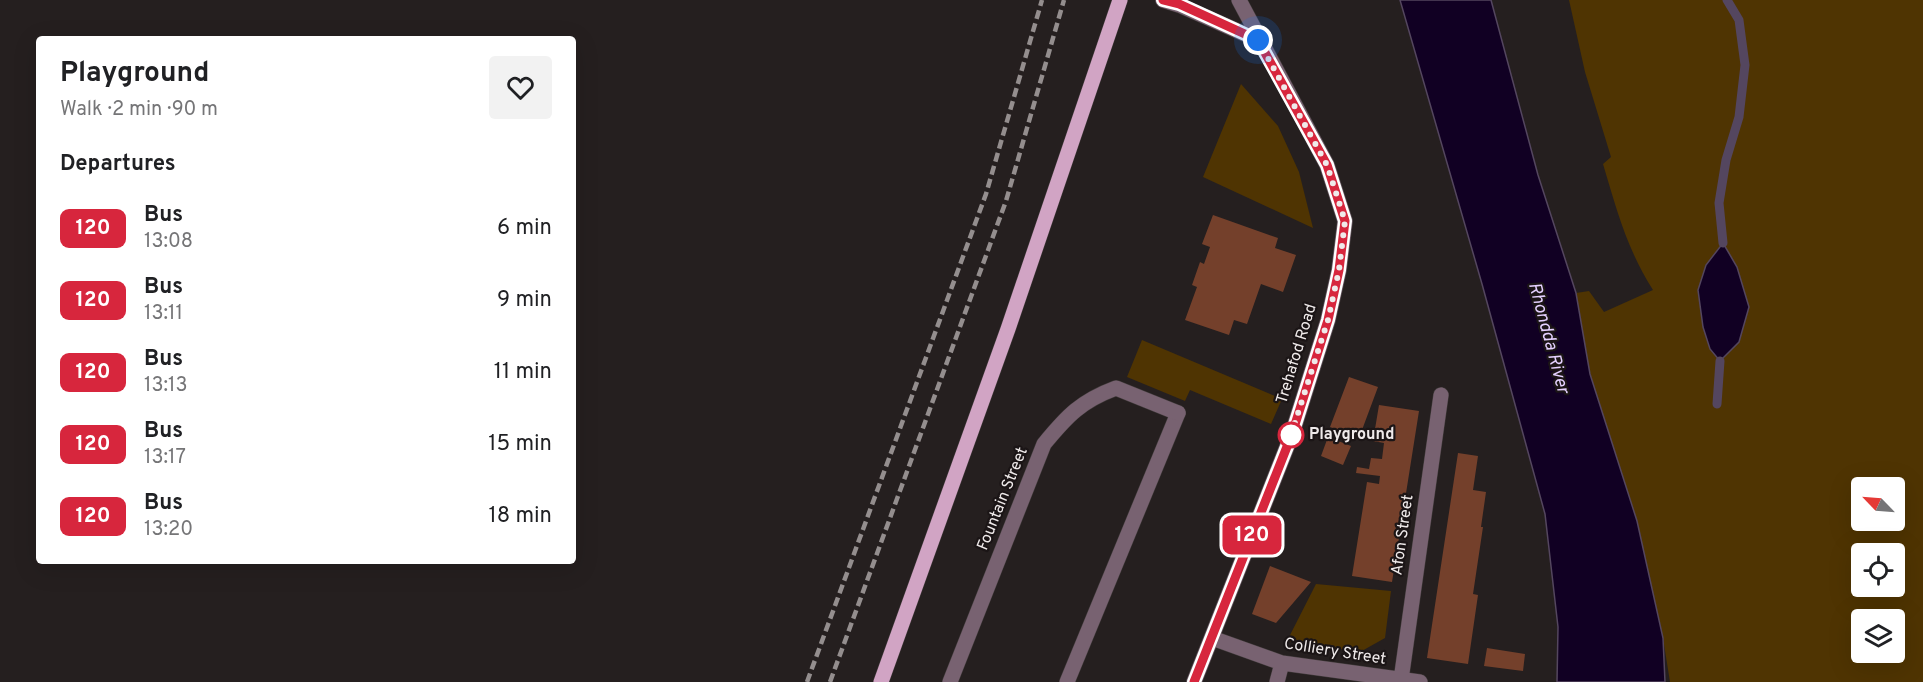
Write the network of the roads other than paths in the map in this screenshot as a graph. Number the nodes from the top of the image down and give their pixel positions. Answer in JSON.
{"nodes":[{"id":1,"x":1120,"y":0,"type":"edge"},
{"id":2,"x":1163,"y":0,"type":"edge"},
{"id":3,"x":1239,"y":0,"type":"edge"},
{"id":4,"x":1258,"y":40,"type":"junction"},
{"id":5,"x":1441,"y":395,"type":"dead end"},
{"id":6,"x":1212,"y":638,"type":"junction"},
{"id":7,"x":1282,"y":663,"type":"junction"},
{"id":8,"x":1401,"y":680,"type":"junction"},
{"id":9,"x":881,"y":682,"type":"edge"},
{"id":10,"x":950,"y":682,"type":"edge"},
{"id":11,"x":1067,"y":682,"type":"edge"},
{"id":12,"x":1194,"y":682,"type":"edge"},
{"id":13,"x":1277,"y":682,"type":"edge"},
{"id":14,"x":1420,"y":682,"type":"edge"}],
"edges":[{"from":1,"to":9,"type":"main road"},
{"from":2,"to":4,"type":"street"},
{"from":3,"to":4,"type":"street","name":"Trehafod Road"},
{"from":4,"to":6,"type":"street","name":"Trehafod Road"},
{"from":5,"to":8,"type":"street","name":"Afon Street"},
{"from":6,"to":7,"type":"street","name":"Colliery Street"},
{"from":6,"to":12,"type":"street","name":"Trehafod Road"},
{"from":7,"to":8,"type":"street","name":"Colliery Street"},
{"from":7,"to":13,"type":"street"},
{"from":8,"to":14,"type":"street","name":"Colliery Street"},
{"from":10,"to":11,"type":"street","name":"Fountain Street"}]}
